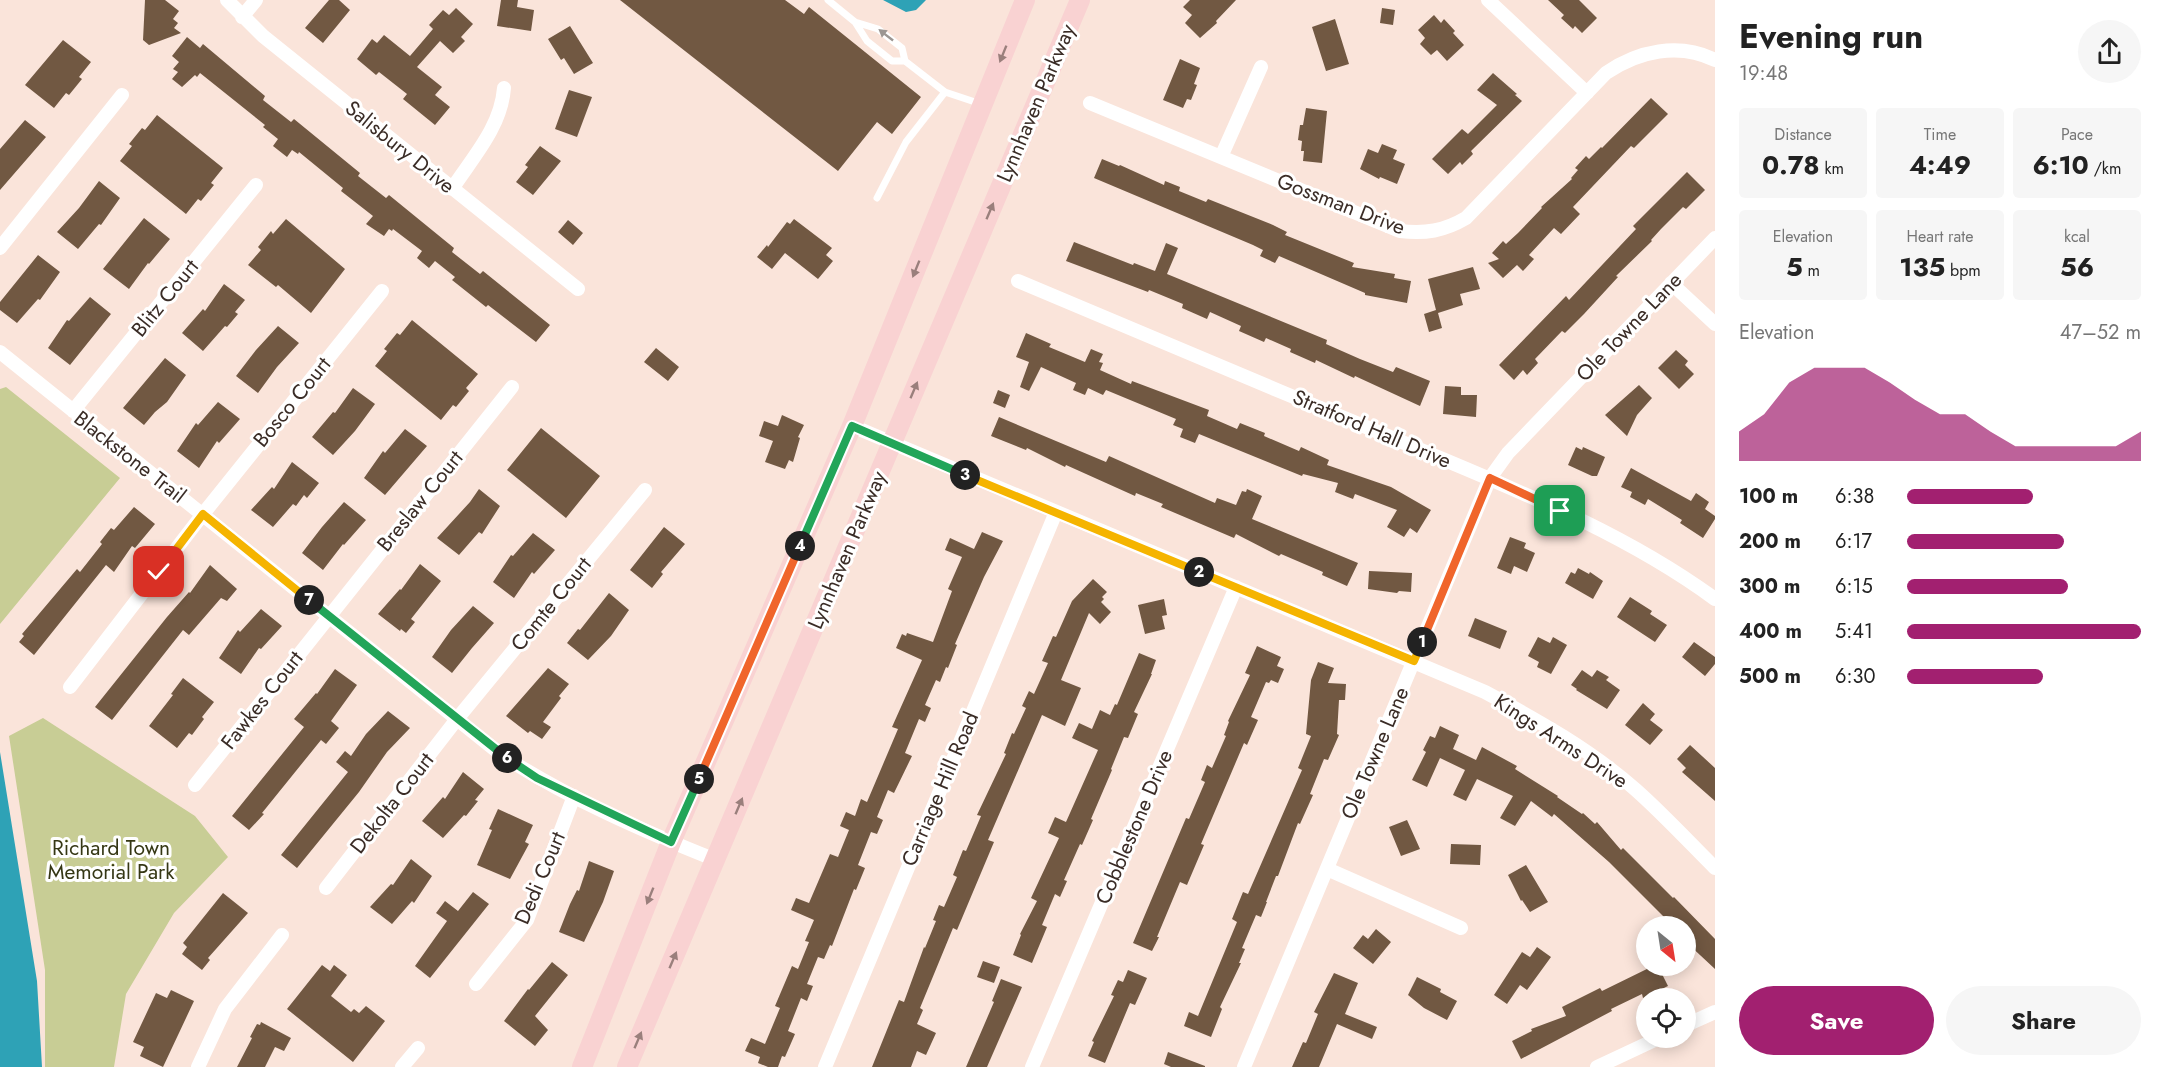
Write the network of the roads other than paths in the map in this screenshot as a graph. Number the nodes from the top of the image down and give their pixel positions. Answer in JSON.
{"nodes":[{"id":1,"x":227,"y":0,"type":"edge"},
{"id":2,"x":256,"y":0,"type":"edge"},
{"id":3,"x":828,"y":0,"type":"edge"},
{"id":4,"x":1025,"y":0,"type":"edge"},
{"id":5,"x":1080,"y":0,"type":"edge"},
{"id":6,"x":1488,"y":0,"type":"edge"},
{"id":7,"x":242,"y":17,"type":"junction"},
{"id":8,"x":855,"y":22,"type":"junction"},
{"id":9,"x":1715,"y":60,"type":"edge"},
{"id":10,"x":905,"y":61,"type":"junction"},
{"id":11,"x":1261,"y":67,"type":"dead end"},
{"id":12,"x":504,"y":88,"type":"dead end"},
{"id":13,"x":945,"y":92,"type":"junction"},
{"id":14,"x":1587,"y":93,"type":"junction"},
{"id":15,"x":122,"y":95,"type":"dead end"},
{"id":16,"x":1090,"y":103,"type":"dead end"},
{"id":17,"x":983,"y":105,"type":"junction"},
{"id":18,"x":1221,"y":157,"type":"junction"},
{"id":19,"x":256,"y":185,"type":"dead end"},
{"id":20,"x":452,"y":189,"type":"junction"},
{"id":21,"x":877,"y":198,"type":"dead end"},
{"id":22,"x":1715,"y":238,"type":"edge"},
{"id":23,"x":0,"y":248,"type":"edge"},
{"id":24,"x":1018,"y":281,"type":"dead end"},
{"id":25,"x":1671,"y":283,"type":"junction"},
{"id":26,"x":578,"y":289,"type":"dead end"},
{"id":27,"x":382,"y":291,"type":"dead end"},
{"id":28,"x":1715,"y":324,"type":"edge"},
{"id":29,"x":0,"y":352,"type":"edge"},
{"id":30,"x":512,"y":387,"type":"dead end"},
{"id":31,"x":73,"y":411,"type":"junction"},
{"id":32,"x":852,"y":426,"type":"junction"},
{"id":33,"x":891,"y":444,"type":"junction"},
{"id":34,"x":1490,"y":478,"type":"junction"},
{"id":35,"x":645,"y":490,"type":"dead end"},
{"id":36,"x":1056,"y":512,"type":"junction"},
{"id":37,"x":203,"y":514,"type":"junction"},
{"id":38,"x":1236,"y":587,"type":"junction"},
{"id":39,"x":1715,"y":599,"type":"edge"},
{"id":40,"x":329,"y":616,"type":"junction"},
{"id":41,"x":1414,"y":661,"type":"junction"},
{"id":42,"x":70,"y":687,"type":"dead end"},
{"id":43,"x":457,"y":719,"type":"junction"},
{"id":44,"x":195,"y":785,"type":"dead end"},
{"id":45,"x":574,"y":796,"type":"junction"},
{"id":46,"x":671,"y":842,"type":"junction"},
{"id":47,"x":716,"y":860,"type":"junction"},
{"id":48,"x":1715,"y":867,"type":"edge"},
{"id":49,"x":1327,"y":869,"type":"junction"},
{"id":50,"x":326,"y":888,"type":"dead end"},
{"id":51,"x":1461,"y":928,"type":"dead end"},
{"id":52,"x":282,"y":935,"type":"dead end"},
{"id":53,"x":476,"y":984,"type":"dead end"},
{"id":54,"x":1715,"y":1012,"type":"edge"},
{"id":55,"x":1696,"y":1021,"type":"edge"},
{"id":56,"x":418,"y":1048,"type":"dead end"},
{"id":57,"x":1638,"y":1048,"type":"edge"},
{"id":58,"x":198,"y":1067,"type":"edge"},
{"id":59,"x":402,"y":1067,"type":"edge"},
{"id":60,"x":582,"y":1067,"type":"edge"},
{"id":61,"x":627,"y":1067,"type":"edge"},
{"id":62,"x":825,"y":1067,"type":"edge"},
{"id":63,"x":1032,"y":1067,"type":"edge"},
{"id":64,"x":1244,"y":1067,"type":"edge"},
{"id":65,"x":1598,"y":1067,"type":"edge"}],
"edges":[{"from":1,"to":7,"type":"street","name":"Salisbury Drive"},
{"from":2,"to":7,"type":"street"},
{"from":3,"to":8,"type":"lane"},
{"from":4,"to":17,"type":"main road","name":"Lynnhaven Parkway","one_way":true},
{"from":33,"to":5,"type":"main road","name":"Lynnhaven Parkway","one_way":true},
{"from":6,"to":14,"type":"street"},
{"from":7,"to":20,"type":"street","name":"Salisbury Drive"},
{"from":8,"to":10,"type":"lane"},
{"from":10,"to":8,"type":"lane","one_way":true},
{"from":9,"to":14,"type":"street","name":"Gossman Drive"},
{"from":10,"to":13,"type":"lane"},
{"from":11,"to":18,"type":"street"},
{"from":12,"to":20,"type":"street"},
{"from":13,"to":17,"type":"lane"},
{"from":13,"to":21,"type":"lane"},
{"from":14,"to":18,"type":"street","name":"Gossman Drive"},
{"from":15,"to":23,"type":"street"},
{"from":16,"to":18,"type":"street","name":"Gossman Drive"},
{"from":17,"to":32,"type":"main road","name":"Lynnhaven Parkway","one_way":true},
{"from":19,"to":31,"type":"street","name":"Blitz Court"},
{"from":20,"to":26,"type":"street","name":"Salisbury Drive"},
{"from":22,"to":25,"type":"street","name":"Ole Towne Lane"},
{"from":24,"to":34,"type":"street","name":"Stratford Hall Drive"},
{"from":25,"to":28,"type":"street"},
{"from":25,"to":34,"type":"street","name":"Ole Towne Lane"},
{"from":27,"to":37,"type":"street","name":"Bosco Court"},
{"from":29,"to":31,"type":"street","name":"Blackstone Trail"},
{"from":30,"to":40,"type":"street","name":"Breslaw Court"},
{"from":31,"to":37,"type":"street","name":"Blackstone Trail"},
{"from":32,"to":33,"type":"street","name":"Kings Arms Drive"},
{"from":32,"to":46,"type":"main road","name":"Lynnhaven Parkway"},
{"from":33,"to":36,"type":"street","name":"Kings Arms Drive"},
{"from":47,"to":33,"type":"main road","name":"Lynnhaven Parkway","one_way":true},
{"from":34,"to":39,"type":"street","name":"Stratford Hall Drive"},
{"from":34,"to":41,"type":"street","name":"Ole Towne Lane"},
{"from":35,"to":43,"type":"street","name":"Comte Court"},
{"from":36,"to":38,"type":"street","name":"Kings Arms Drive"},
{"from":36,"to":62,"type":"street","name":"Carriage Hill Road"},
{"from":37,"to":40,"type":"street","name":"Blackstone Trail"},
{"from":37,"to":42,"type":"street","name":"Bosco Court"},
{"from":38,"to":41,"type":"street","name":"Kings Arms Drive"},
{"from":38,"to":63,"type":"street","name":"Cobblestone Drive"},
{"from":40,"to":43,"type":"street","name":"Blackstone Trail"},
{"from":40,"to":44,"type":"street","name":"Fawkes Court"},
{"from":41,"to":48,"type":"street","name":"Kings Arms Drive"},
{"from":41,"to":49,"type":"street","name":"Ole Towne Lane"},
{"from":43,"to":45,"type":"street","name":"Blackstone Trail"},
{"from":43,"to":50,"type":"street","name":"Dekolta Court"},
{"from":45,"to":46,"type":"street","name":"Blackstone Trail"},
{"from":45,"to":53,"type":"street","name":"Dedi Court"},
{"from":46,"to":47,"type":"street","name":"Blackstone Trail"},
{"from":46,"to":60,"type":"main road","name":"Lynnhaven Parkway","one_way":true},
{"from":61,"to":47,"type":"main road","name":"Lynnhaven Parkway","one_way":true},
{"from":49,"to":51,"type":"street"},
{"from":49,"to":64,"type":"street","name":"Ole Towne Lane"},
{"from":52,"to":58,"type":"street"},
{"from":54,"to":55,"type":"street"},
{"from":56,"to":59,"type":"street"},
{"from":57,"to":65,"type":"street"}]}
